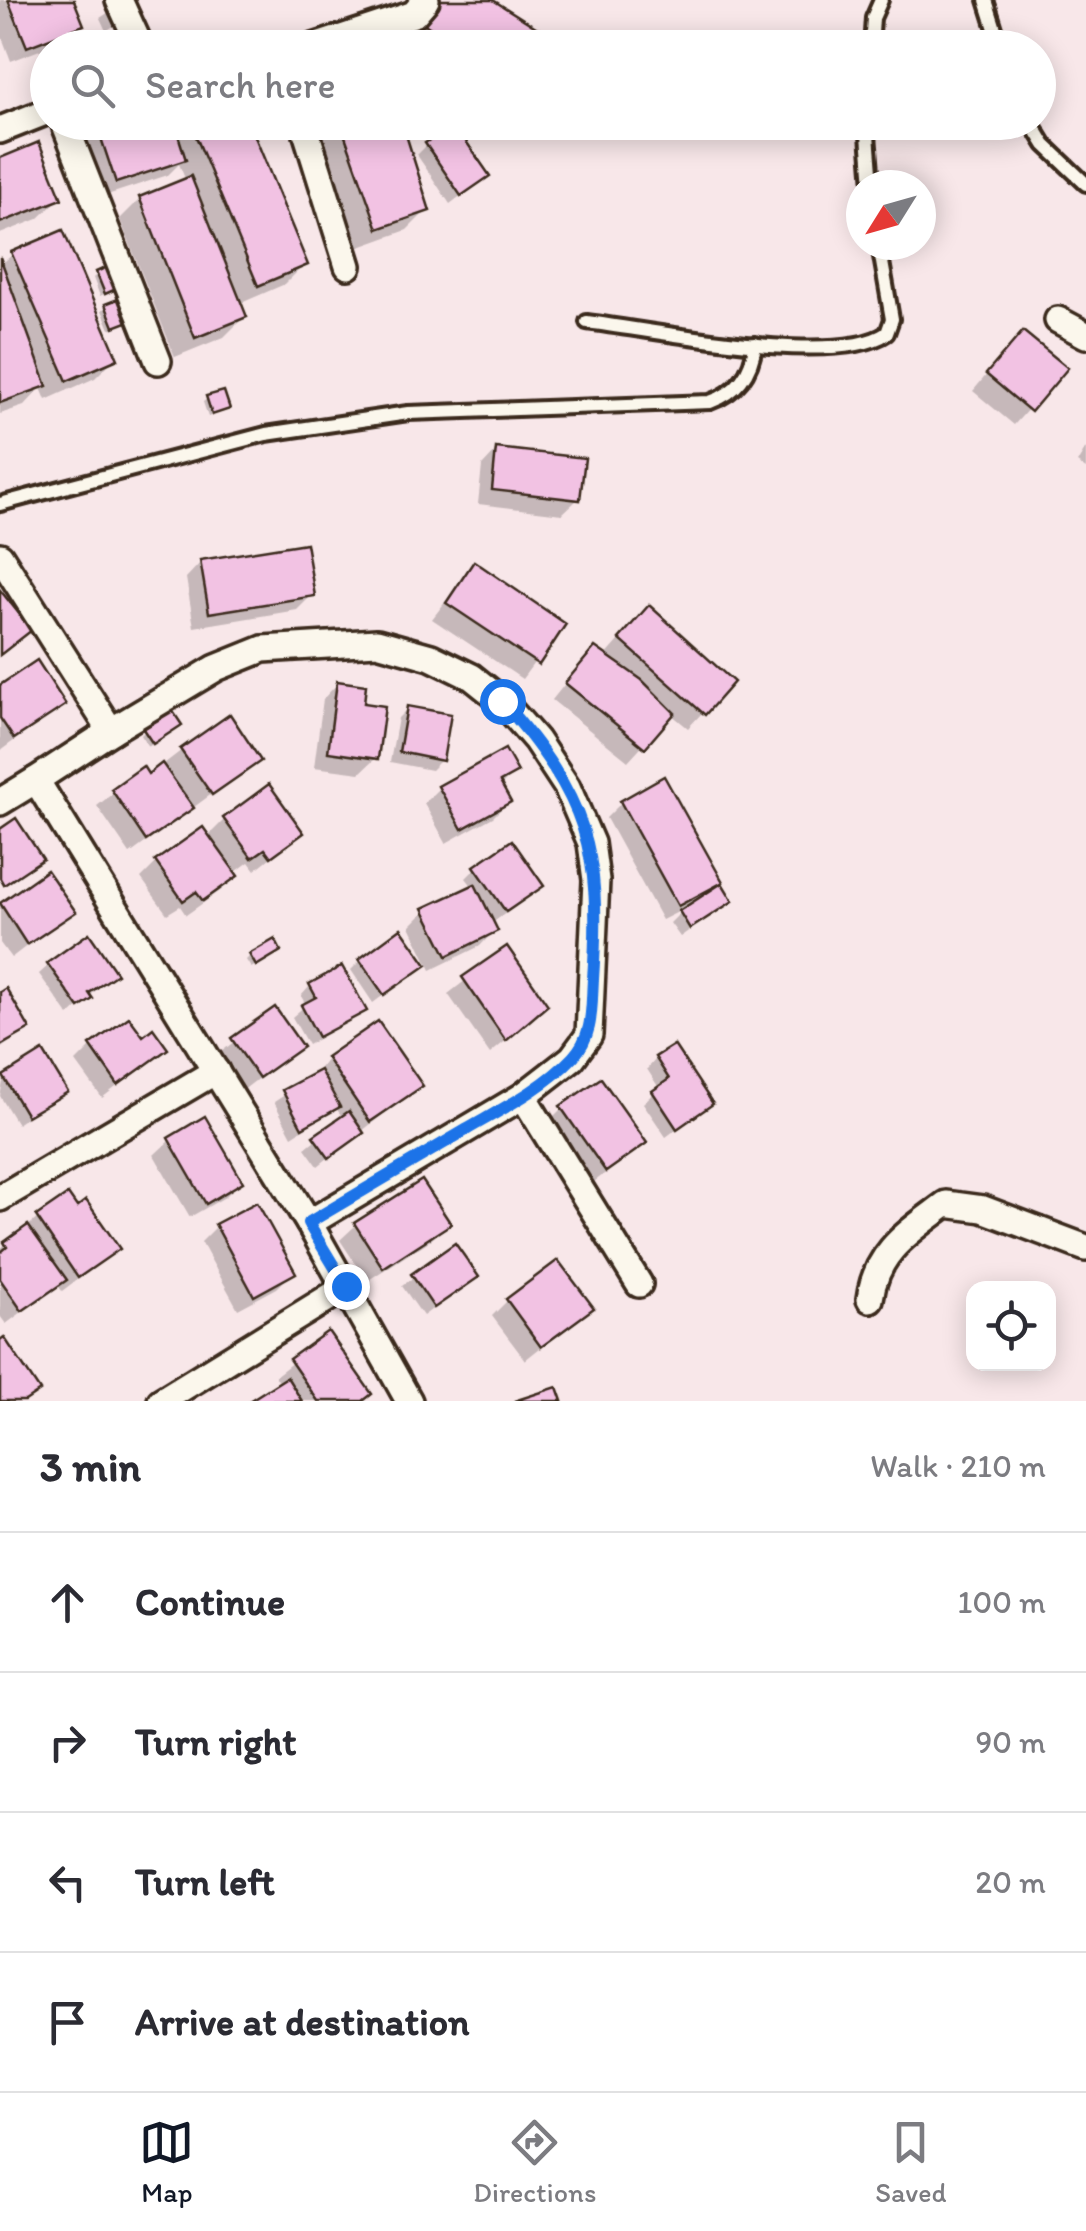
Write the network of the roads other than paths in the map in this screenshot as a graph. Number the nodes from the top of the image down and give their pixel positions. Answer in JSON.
{"nodes":[{"id":1,"x":120,"y":0,"type":"edge"},
{"id":2,"x":426,"y":0,"type":"edge"},
{"id":3,"x":881,"y":0,"type":"edge"},
{"id":4,"x":986,"y":0,"type":"edge"},
{"id":5,"x":132,"y":30,"type":"edge"},
{"id":6,"x":366,"y":30,"type":"edge"},
{"id":7,"x":872,"y":30,"type":"edge"},
{"id":8,"x":996,"y":30,"type":"edge"},
{"id":9,"x":30,"y":119,"type":"edge"},
{"id":10,"x":0,"y":130,"type":"edge"},
{"id":11,"x":71,"y":140,"type":"edge"},
{"id":12,"x":309,"y":140,"type":"edge"},
{"id":13,"x":868,"y":140,"type":"edge"},
{"id":14,"x":1043,"y":140,"type":"edge"},
{"id":15,"x":871,"y":170,"type":"edge"},
{"id":16,"x":1086,"y":184,"type":"edge"},
{"id":17,"x":882,"y":260,"type":"edge"},
{"id":18,"x":348,"y":266,"type":"dead end"},
{"id":19,"x":1058,"y":320,"type":"dead end"},
{"id":20,"x":586,"y":322,"type":"dead end"},
{"id":21,"x":1086,"y":335,"type":"edge"},
{"id":22,"x":755,"y":344,"type":"junction"},
{"id":23,"x":158,"y":361,"type":"dead end"},
{"id":24,"x":0,"y":504,"type":"edge"},
{"id":25,"x":0,"y":556,"type":"edge"},
{"id":26,"x":111,"y":731,"type":"junction"},
{"id":27,"x":36,"y":780,"type":"junction"},
{"id":28,"x":0,"y":802,"type":"edge"},
{"id":29,"x":216,"y":1071,"type":"junction"},
{"id":30,"x":524,"y":1096,"type":"junction"},
{"id":31,"x":0,"y":1198,"type":"edge"},
{"id":32,"x":308,"y":1223,"type":"junction"},
{"id":33,"x":1086,"y":1248,"type":"edge"},
{"id":34,"x":639,"y":1284,"type":"dead end"},
{"id":35,"x":346,"y":1286,"type":"junction"},
{"id":36,"x":870,"y":1299,"type":"dead end"},
{"id":37,"x":161,"y":1401,"type":"edge"},
{"id":38,"x":410,"y":1401,"type":"edge"}],
"edges":[{"from":1,"to":5,"type":"street"},
{"from":2,"to":6,"type":"street"},
{"from":3,"to":7,"type":"lane"},
{"from":4,"to":8,"type":"lane"},
{"from":9,"to":10,"type":"street"},
{"from":11,"to":23,"type":"street"},
{"from":12,"to":18,"type":"street"},
{"from":13,"to":15,"type":"lane"},
{"from":14,"to":16,"type":"lane"},
{"from":17,"to":22,"type":"lane"},
{"from":19,"to":21,"type":"street"},
{"from":20,"to":22,"type":"lane"},
{"from":22,"to":24,"type":"lane"},
{"from":25,"to":26,"type":"street"},
{"from":26,"to":27,"type":"street"},
{"from":26,"to":30,"type":"street"},
{"from":27,"to":28,"type":"street"},
{"from":27,"to":29,"type":"street"},
{"from":29,"to":31,"type":"street"},
{"from":29,"to":32,"type":"street"},
{"from":30,"to":32,"type":"street"},
{"from":30,"to":34,"type":"street"},
{"from":32,"to":35,"type":"street"},
{"from":33,"to":36,"type":"street"},
{"from":35,"to":37,"type":"street"},
{"from":35,"to":38,"type":"street"}]}
